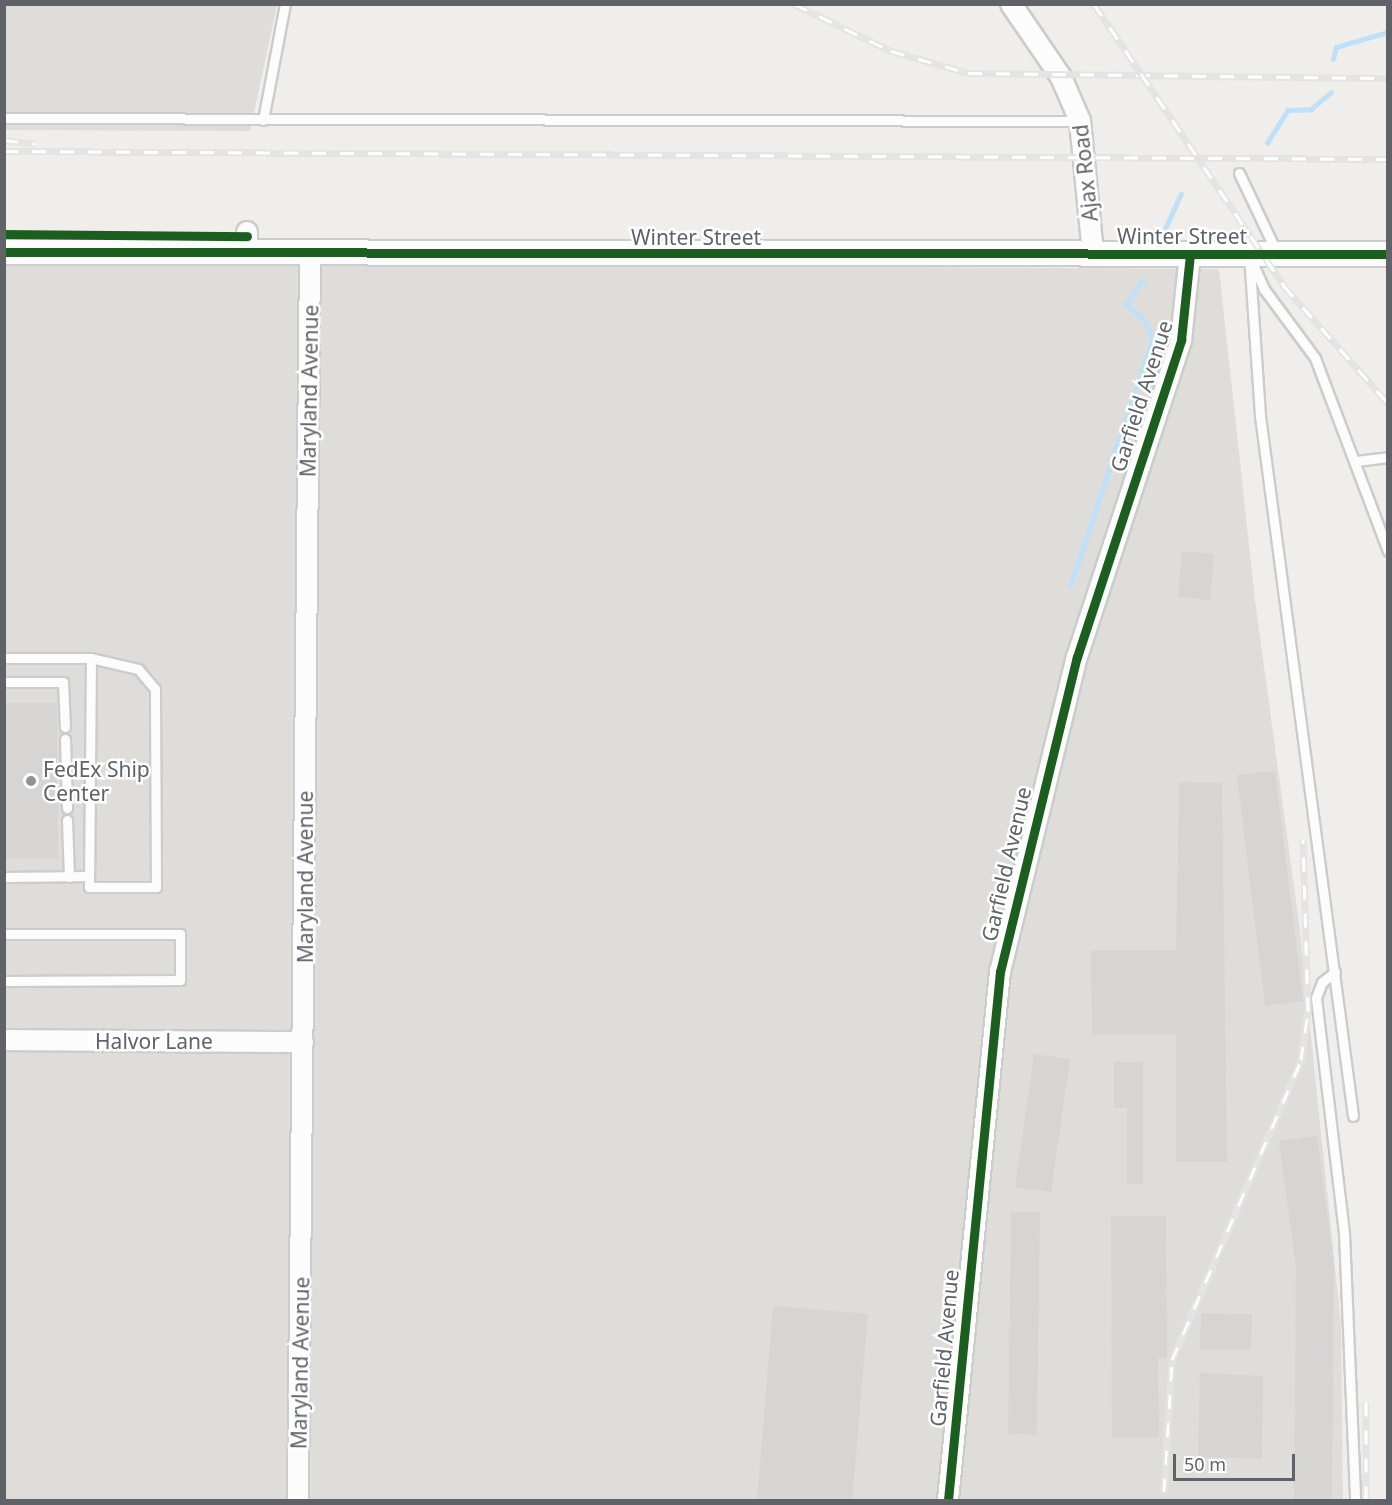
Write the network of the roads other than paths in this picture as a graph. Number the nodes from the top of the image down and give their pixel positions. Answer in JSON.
{"nodes":[{"id":1,"x":285,"y":4,"type":"edge"},
{"id":2,"x":1011,"y":4,"type":"edge"},
{"id":3,"x":4,"y":118,"type":"edge"},
{"id":4,"x":263,"y":120,"type":"junction"},
{"id":5,"x":1080,"y":121,"type":"junction"},
{"id":6,"x":1239,"y":172,"type":"dead end"},
{"id":7,"x":4,"y":252,"type":"edge"},
{"id":8,"x":310,"y":253,"type":"junction"},
{"id":9,"x":1093,"y":253,"type":"junction"},
{"id":10,"x":1190,"y":254,"type":"junction"},
{"id":11,"x":1249,"y":254,"type":"junction"},
{"id":12,"x":1278,"y":254,"type":"junction"},
{"id":13,"x":1388,"y":254,"type":"edge"},
{"id":14,"x":1388,"y":457,"type":"edge"},
{"id":15,"x":1356,"y":461,"type":"junction"},
{"id":16,"x":1388,"y":551,"type":"edge"},
{"id":17,"x":4,"y":658,"type":"edge"},
{"id":18,"x":91,"y":658,"type":"junction"},
{"id":19,"x":4,"y":682,"type":"edge"},
{"id":20,"x":65,"y":727,"type":"dead end"},
{"id":21,"x":65,"y":739,"type":"dead end"},
{"id":22,"x":67,"y":808,"type":"dead end"},
{"id":23,"x":67,"y":820,"type":"dead end"},
{"id":24,"x":89,"y":876,"type":"junction"},
{"id":25,"x":4,"y":877,"type":"edge"},
{"id":26,"x":69,"y":877,"type":"junction"},
{"id":27,"x":4,"y":934,"type":"edge"},
{"id":28,"x":1335,"y":972,"type":"junction"},
{"id":29,"x":4,"y":981,"type":"edge"},
{"id":30,"x":4,"y":1040,"type":"edge"},
{"id":31,"x":303,"y":1042,"type":"junction"},
{"id":32,"x":1353,"y":1116,"type":"dead end"},
{"id":33,"x":298,"y":1500,"type":"edge"},
{"id":34,"x":948,"y":1500,"type":"edge"},
{"id":35,"x":1355,"y":1500,"type":"edge"}],
"edges":[{"from":1,"to":4,"type":"lane"},
{"from":2,"to":5,"type":"street","name":"Ajax Road"},
{"from":3,"to":4,"type":"lane"},
{"from":4,"to":5,"type":"lane"},
{"from":5,"to":9,"type":"street","name":"Ajax Road"},
{"from":6,"to":12,"type":"lane"},
{"from":7,"to":8,"type":"street","name":"Winter Street"},
{"from":8,"to":9,"type":"street","name":"Winter Street"},
{"from":8,"to":31,"type":"street","name":"Maryland Avenue"},
{"from":9,"to":10,"type":"street","name":"Winter Street"},
{"from":10,"to":11,"type":"street","name":"Winter Street"},
{"from":10,"to":34,"type":"street","name":"Garfield Avenue"},
{"from":11,"to":12,"type":"street","name":"Winter Street"},
{"from":11,"to":15,"type":"lane"},
{"from":11,"to":28,"type":"lane"},
{"from":12,"to":13,"type":"street","name":"Winter Street"},
{"from":14,"to":15,"type":"lane"},
{"from":15,"to":16,"type":"lane"},
{"from":17,"to":18,"type":"lane"},
{"from":18,"to":24,"type":"lane"},
{"from":18,"to":24,"type":"lane"},
{"from":19,"to":20,"type":"lane"},
{"from":21,"to":22,"type":"lane"},
{"from":23,"to":26,"type":"lane"},
{"from":24,"to":26,"type":"lane"},
{"from":25,"to":26,"type":"lane"},
{"from":27,"to":29,"type":"lane"},
{"from":28,"to":32,"type":"lane"},
{"from":28,"to":35,"type":"lane"},
{"from":30,"to":31,"type":"street","name":"Halvor Lane"},
{"from":31,"to":33,"type":"street","name":"Maryland Avenue"}]}
